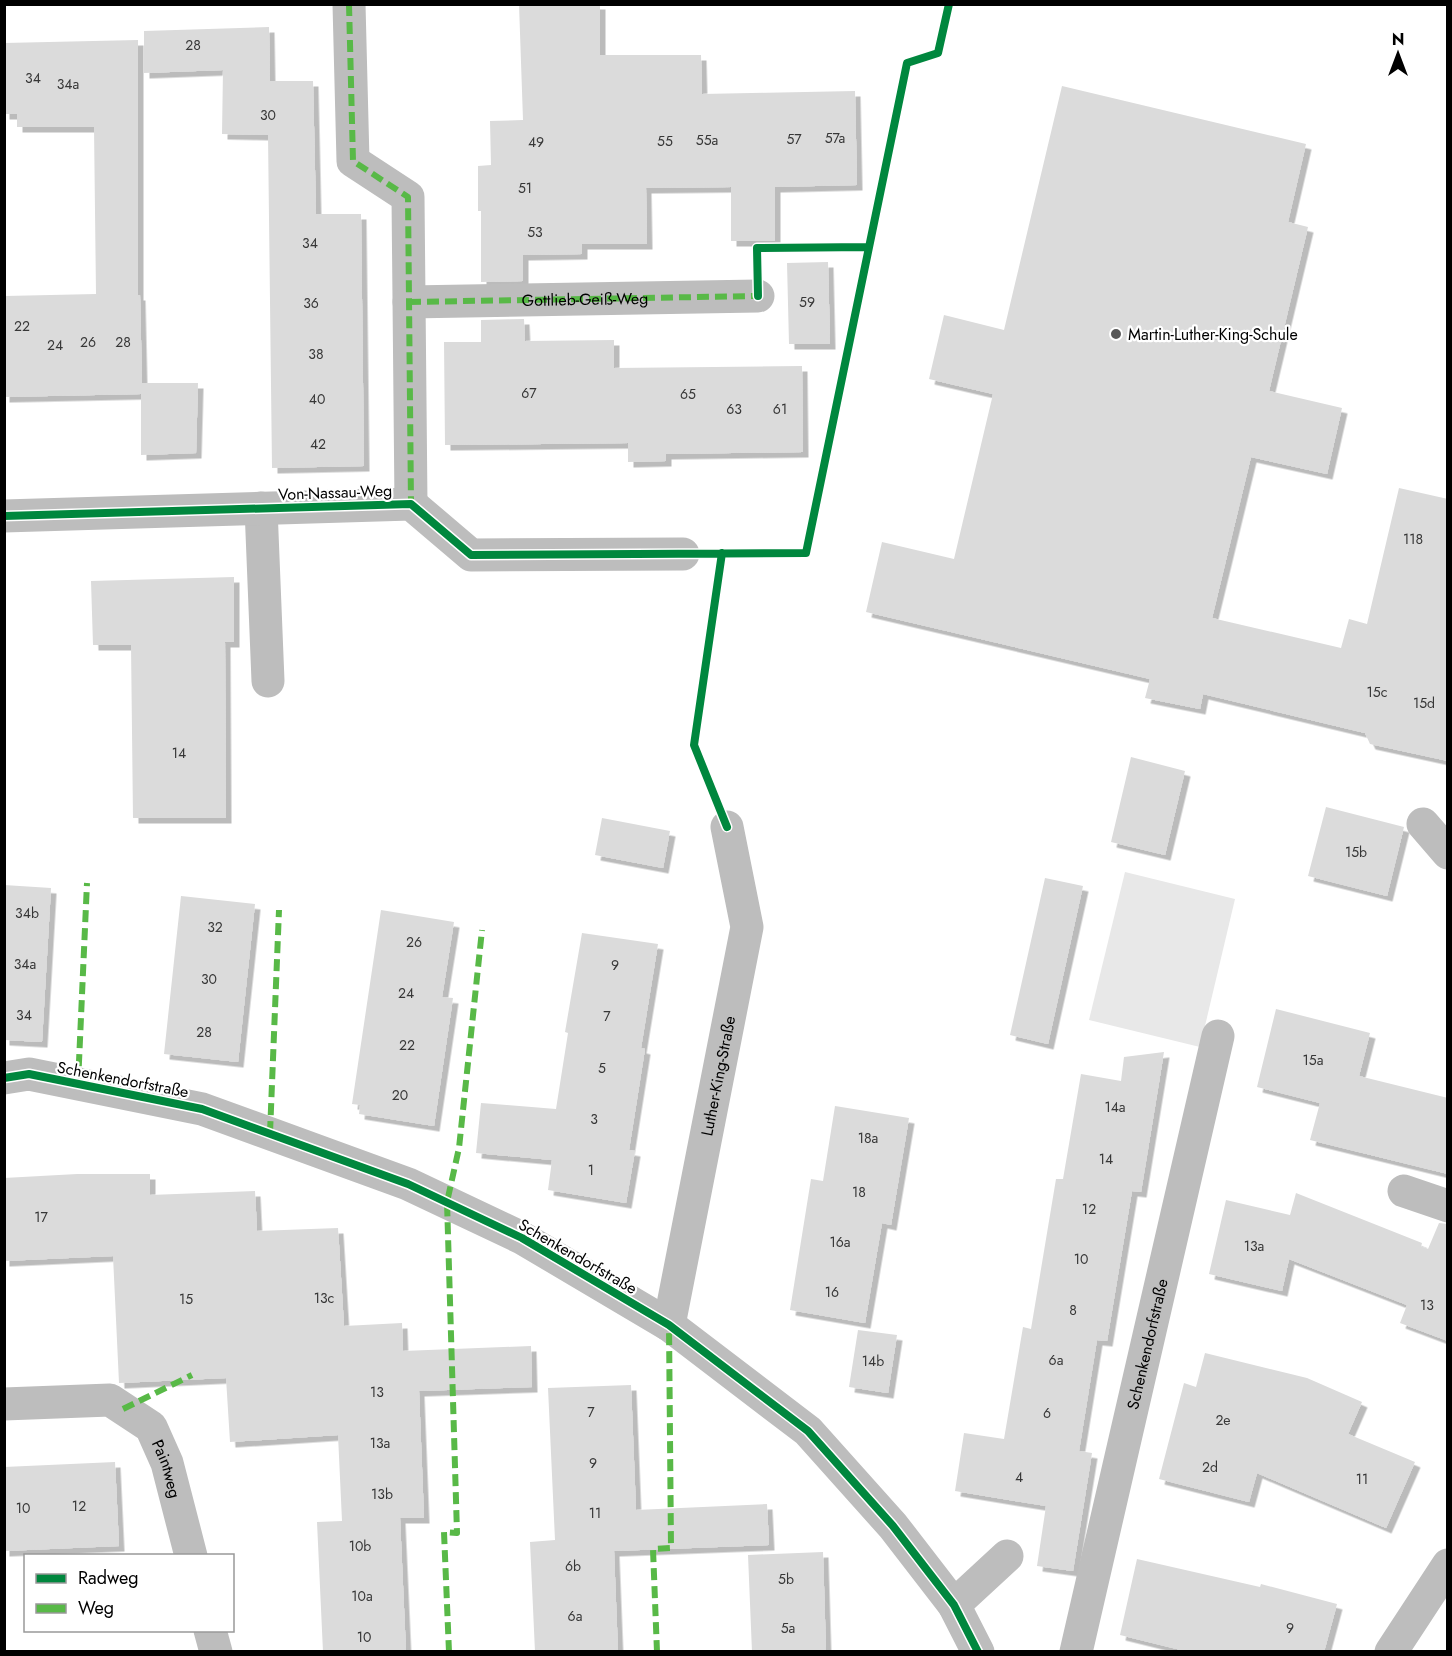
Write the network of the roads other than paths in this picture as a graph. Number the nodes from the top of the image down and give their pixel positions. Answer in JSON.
{"nodes":[{"id":1,"x":349,"y":4,"type":"edge"},
{"id":2,"x":758,"y":296,"type":"dead end"},
{"id":3,"x":409,"y":302,"type":"junction"},
{"id":4,"x":411,"y":504,"type":"junction"},
{"id":5,"x":261,"y":508,"type":"junction"},
{"id":6,"x":4,"y":516,"type":"edge"},
{"id":7,"x":683,"y":554,"type":"dead end"},
{"id":8,"x":268,"y":681,"type":"dead end"},
{"id":9,"x":1423,"y":824,"type":"dead end"},
{"id":10,"x":727,"y":827,"type":"dead end"},
{"id":11,"x":1448,"y":853,"type":"edge"},
{"id":12,"x":1218,"y":1036,"type":"dead end"},
{"id":13,"x":4,"y":1078,"type":"edge"},
{"id":14,"x":1404,"y":1191,"type":"dead end"},
{"id":15,"x":1448,"y":1206,"type":"edge"},
{"id":16,"x":669,"y":1325,"type":"junction"},
{"id":17,"x":4,"y":1404,"type":"edge"},
{"id":18,"x":190,"y":1554,"type":"edge"},
{"id":19,"x":1007,"y":1556,"type":"dead end"},
{"id":20,"x":1448,"y":1564,"type":"edge"},
{"id":21,"x":954,"y":1605,"type":"junction"},
{"id":22,"x":211,"y":1632,"type":"edge"},
{"id":23,"x":216,"y":1652,"type":"edge"},
{"id":24,"x":978,"y":1652,"type":"edge"},
{"id":25,"x":1076,"y":1652,"type":"edge"},
{"id":26,"x":1391,"y":1652,"type":"edge"}],
"edges":[{"from":1,"to":3,"type":"street"},
{"from":2,"to":3,"type":"street","name":"Gottlieb-Geiß-Weg"},
{"from":3,"to":4,"type":"street"},
{"from":4,"to":5,"type":"street","name":"Von-Nassau-Weg"},
{"from":4,"to":7,"type":"street","name":"Von-Nassau-Weg"},
{"from":5,"to":6,"type":"street","name":"Von-Nassau-Weg"},
{"from":5,"to":8,"type":"street"},
{"from":9,"to":11,"type":"street"},
{"from":10,"to":16,"type":"street","name":"Luther-King-Straße"},
{"from":12,"to":25,"type":"street","name":"Schenkendorfstraße"},
{"from":13,"to":16,"type":"street","name":"Schenkendorfstraße"},
{"from":14,"to":15,"type":"street"},
{"from":16,"to":21,"type":"street","name":"Schenkendorfstraße"},
{"from":17,"to":18,"type":"street","name":"Paintweg"},
{"from":19,"to":21,"type":"street"},
{"from":20,"to":26,"type":"street"},
{"from":21,"to":24,"type":"street","name":"Schenkendorfstraße"},
{"from":22,"to":23,"type":"street"}]}
